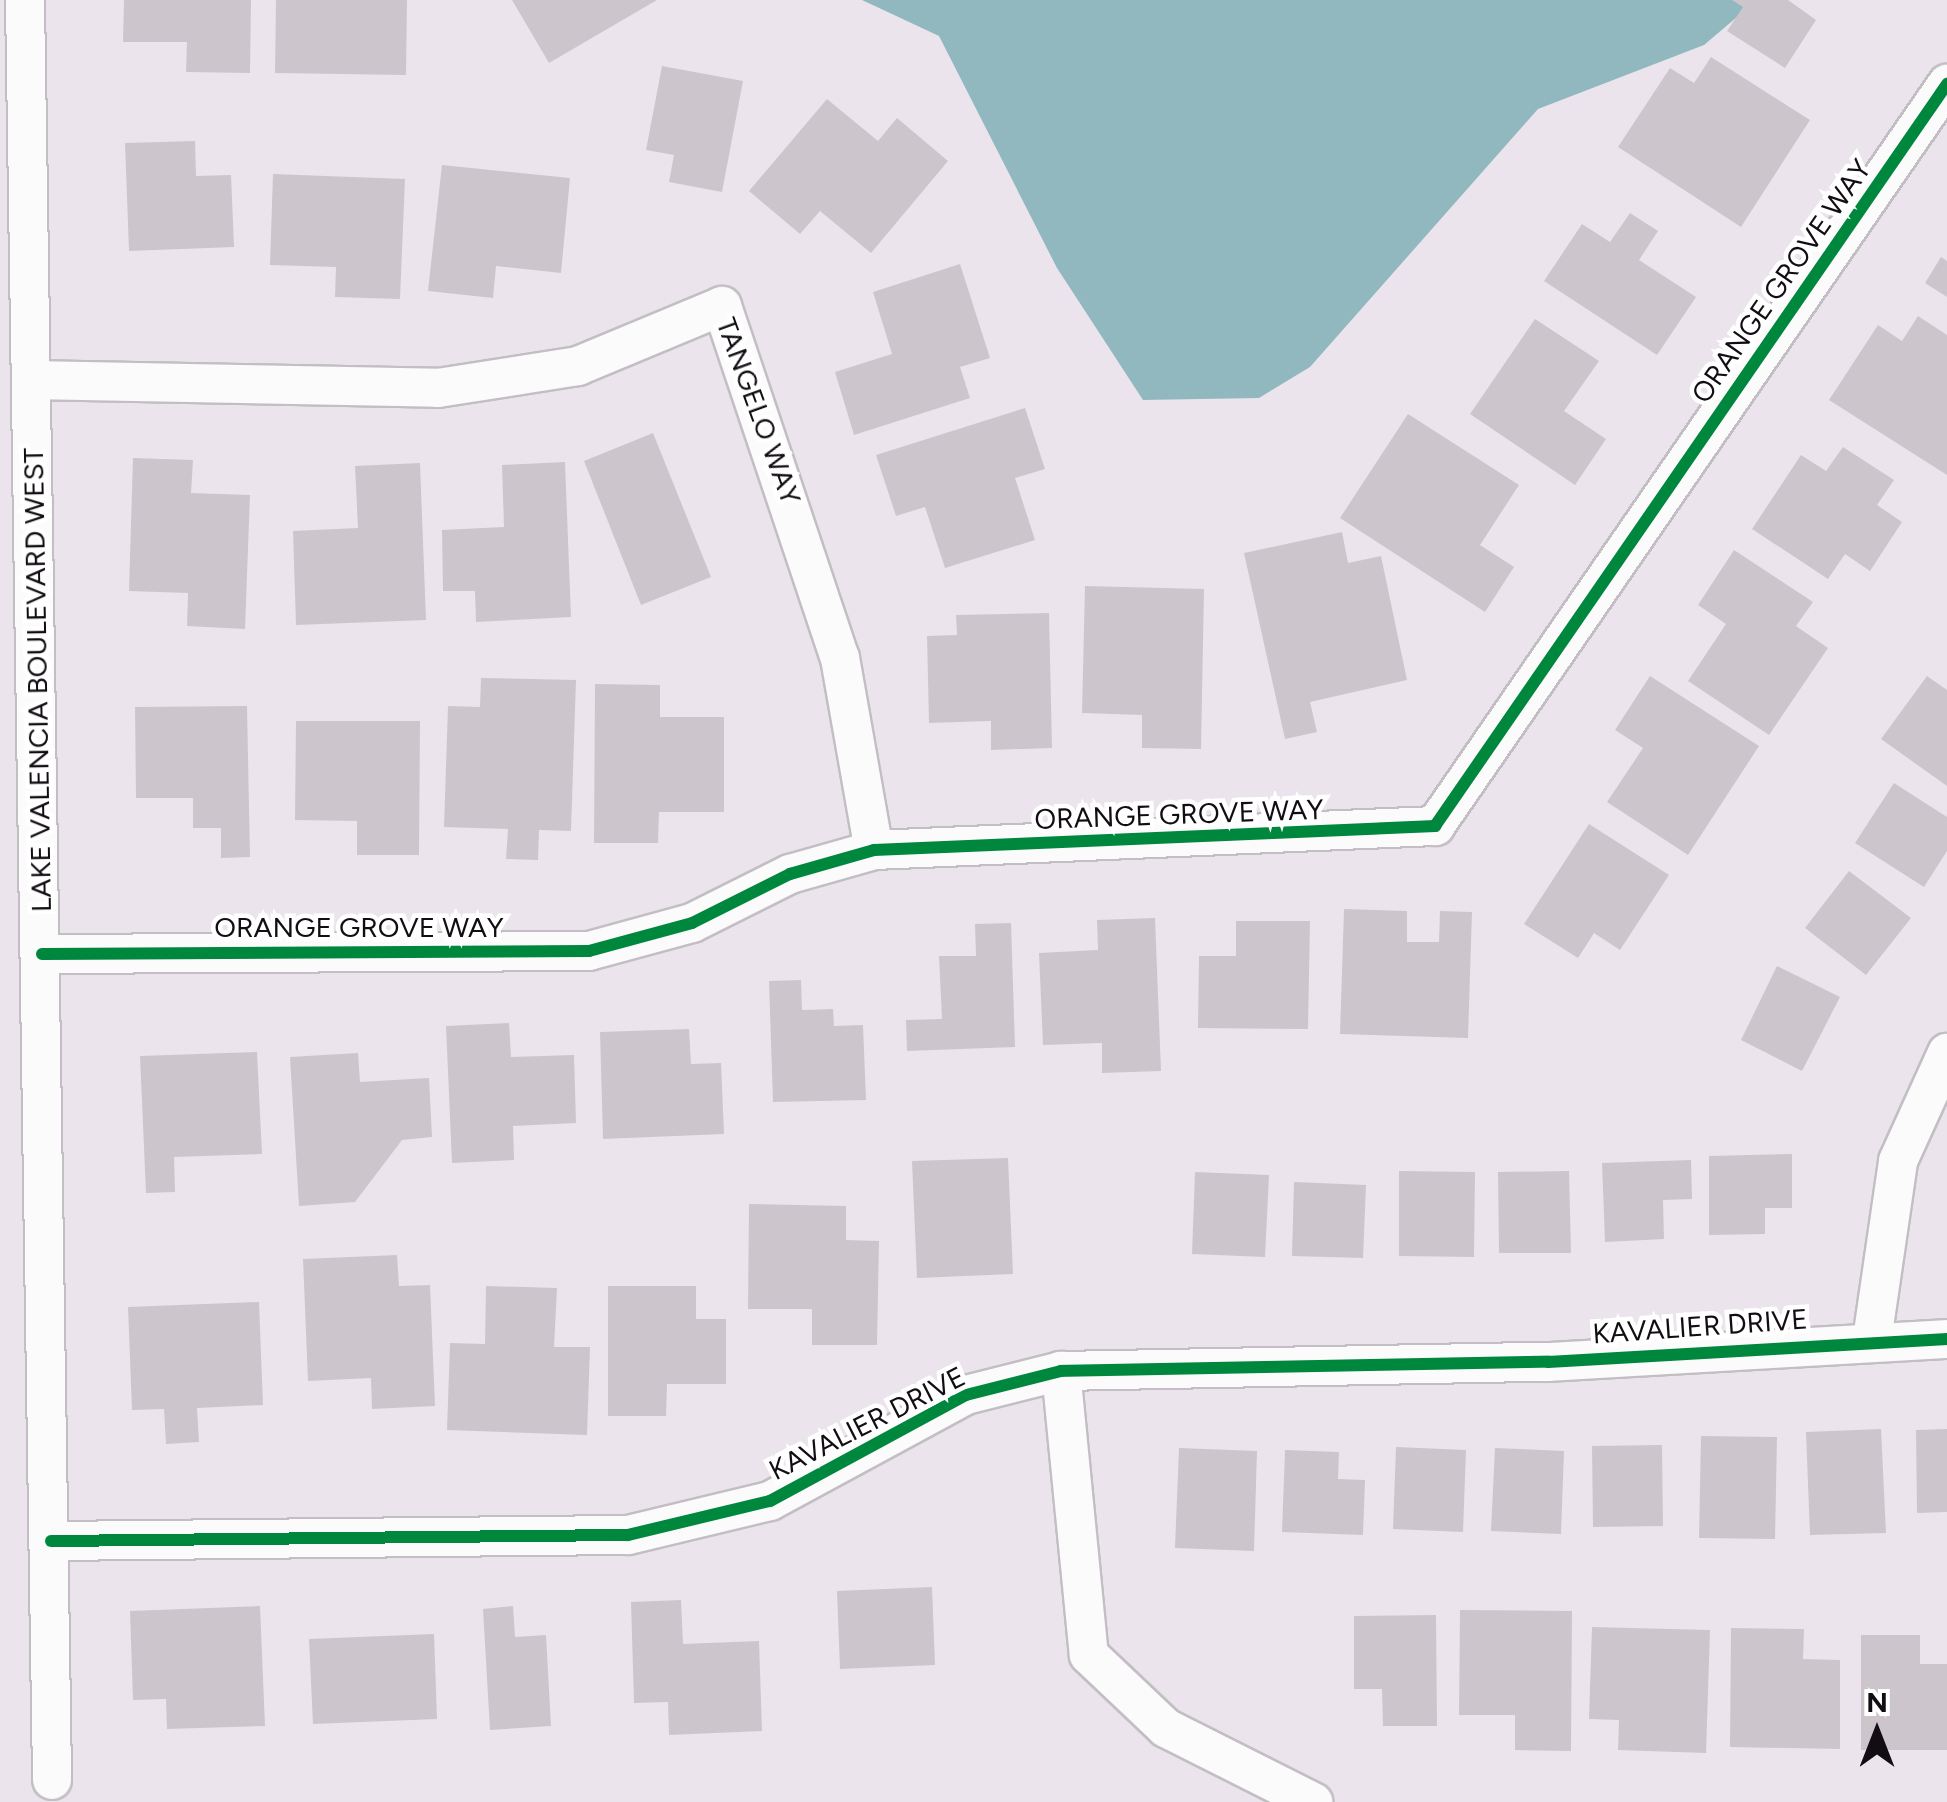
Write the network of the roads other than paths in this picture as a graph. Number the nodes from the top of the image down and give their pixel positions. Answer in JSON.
{"nodes":[{"id":1,"x":25,"y":0,"type":"edge"},
{"id":2,"x":1947,"y":84,"type":"edge"},
{"id":3,"x":31,"y":380,"type":"junction"},
{"id":4,"x":874,"y":850,"type":"junction"},
{"id":5,"x":42,"y":954,"type":"junction"},
{"id":6,"x":1947,"y":1054,"type":"edge"},
{"id":7,"x":1947,"y":1339,"type":"edge"},
{"id":8,"x":1872,"y":1340,"type":"junction"},
{"id":9,"x":1060,"y":1371,"type":"junction"},
{"id":10,"x":50,"y":1541,"type":"junction"},
{"id":11,"x":52,"y":1780,"type":"dead end"},
{"id":12,"x":1313,"y":1802,"type":"edge"}],
"edges":[{"from":1,"to":3,"type":"street","name":"LAKE VALENCIA BOULEVARD WEST"},
{"from":2,"to":4,"type":"street","name":"ORANGE GROVE WAY"},
{"from":3,"to":4,"type":"street","name":"TANGELO WAY"},
{"from":3,"to":5,"type":"street","name":"LAKE VALENCIA BOULEVARD WEST"},
{"from":4,"to":5,"type":"street","name":"ORANGE GROVE WAY"},
{"from":5,"to":10,"type":"street","name":"LAKE VALENCIA BOULEVARD WEST"},
{"from":6,"to":8,"type":"street"},
{"from":7,"to":8,"type":"street","name":"KAVALIER DRIVE"},
{"from":8,"to":9,"type":"street","name":"KAVALIER DRIVE"},
{"from":9,"to":10,"type":"street","name":"KAVALIER DRIVE"},
{"from":9,"to":12,"type":"street"},
{"from":10,"to":11,"type":"street","name":"LAKE VALENCIA BOULEVARD WEST"}]}
